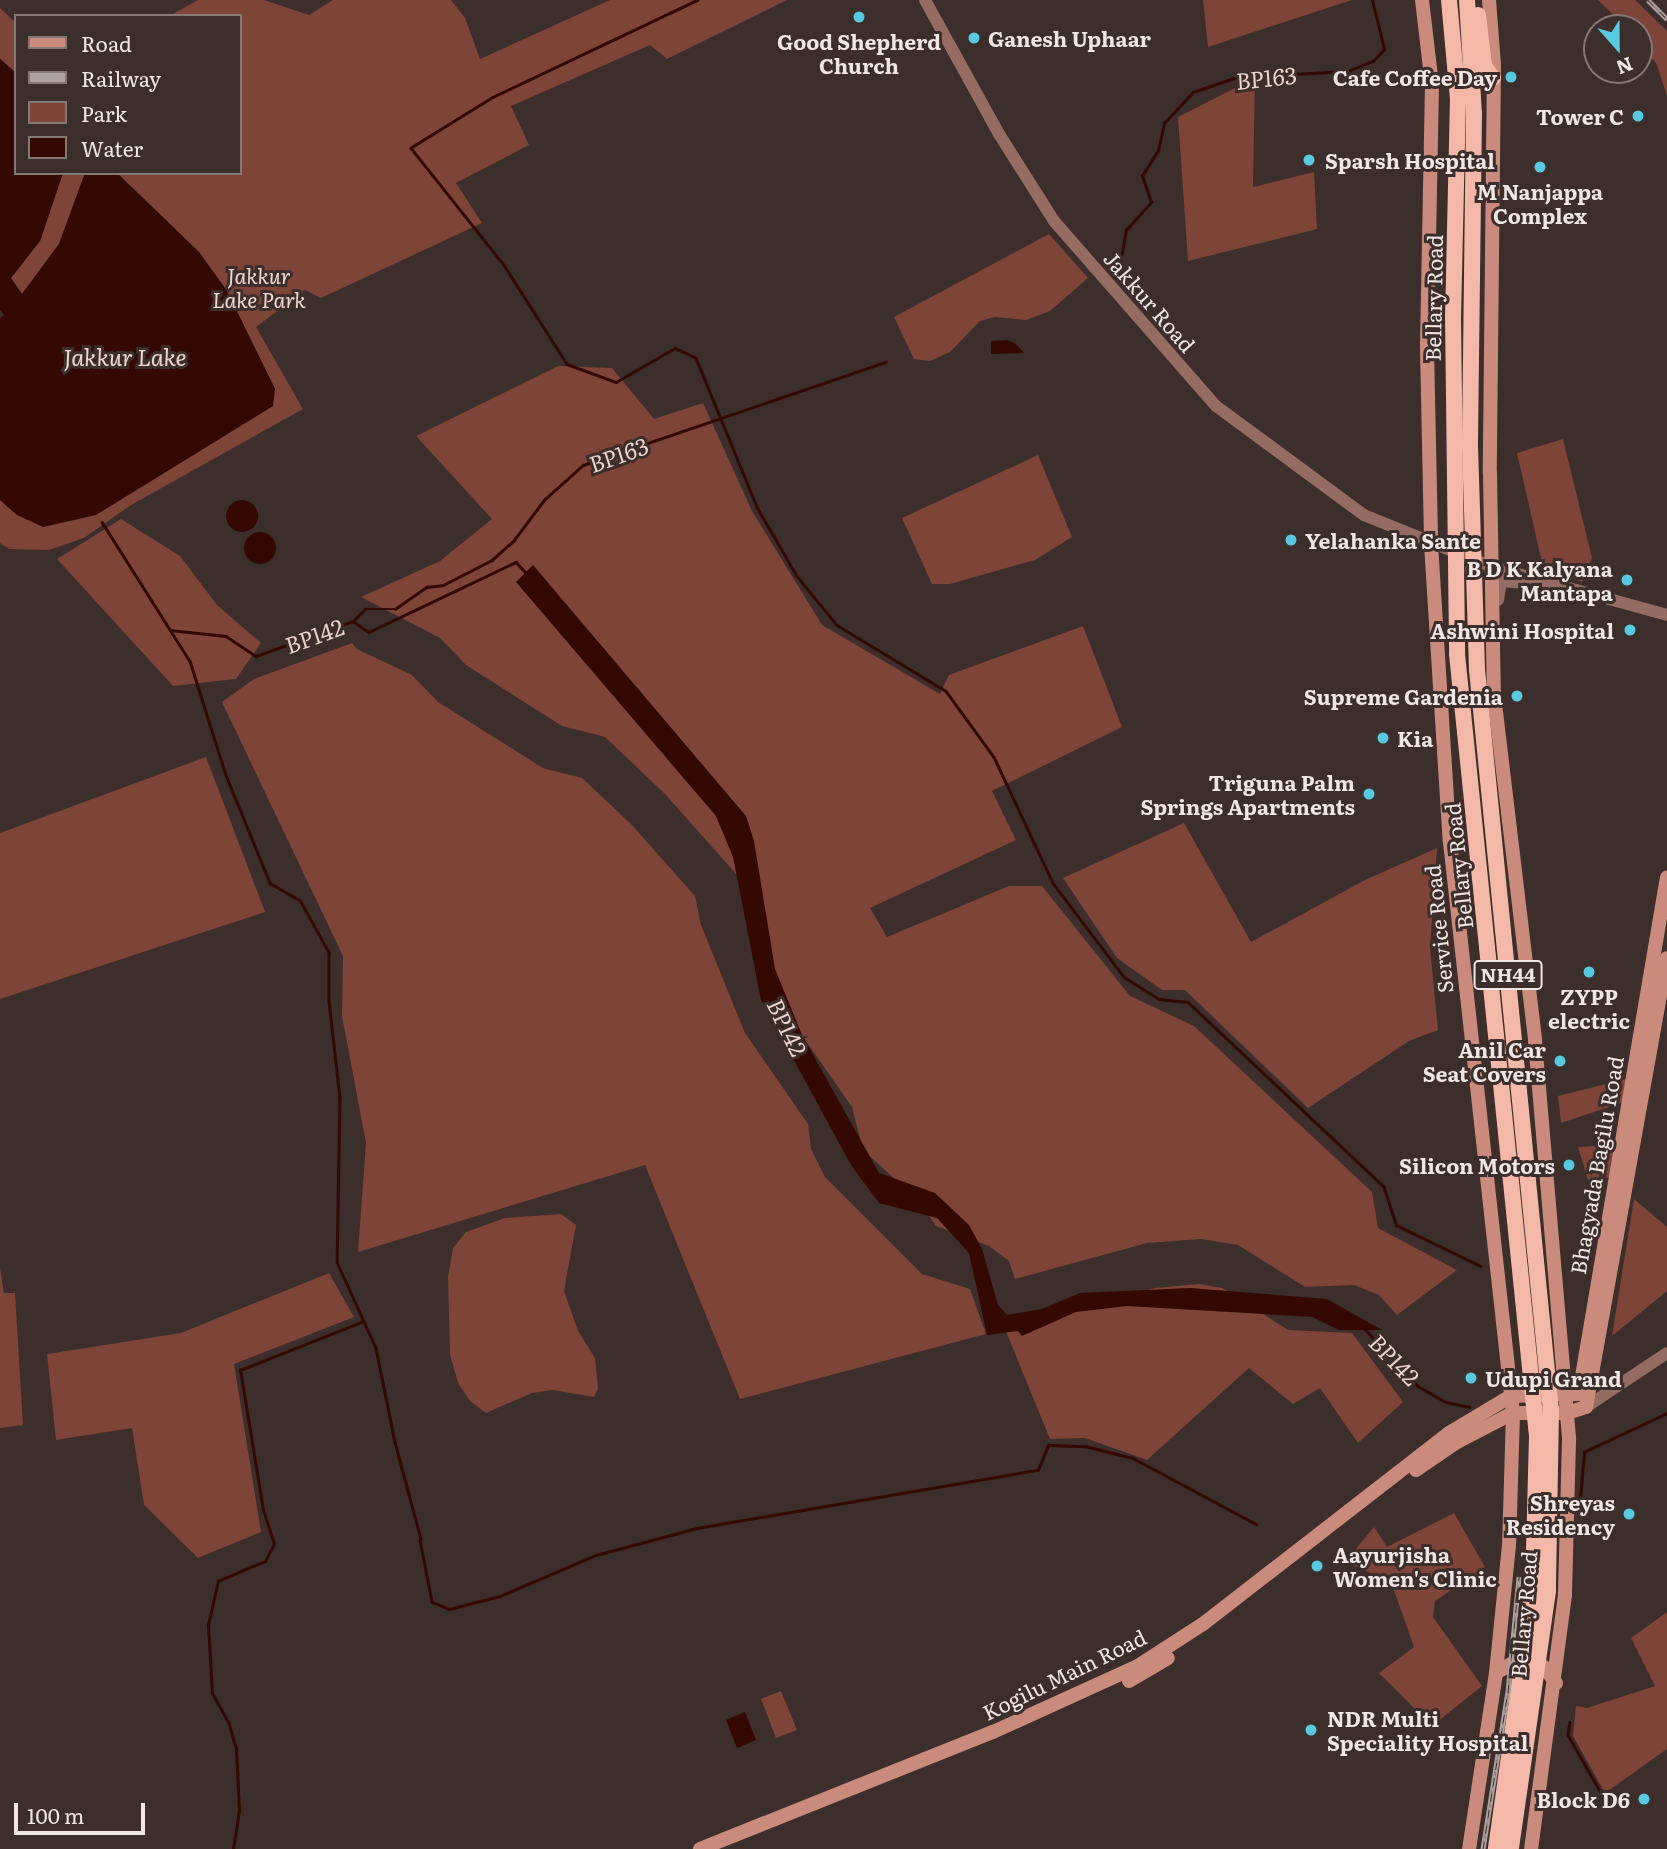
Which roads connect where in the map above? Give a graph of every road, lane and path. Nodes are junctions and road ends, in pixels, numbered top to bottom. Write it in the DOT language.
graph roads {
  1 [pos="925,0"];
  2 [pos="1422,0"];
  3 [pos="1449,0"];
  4 [pos="1467,0"];
  5 [pos="1473,0"];
  6 [pos="1489,0"];
  7 [pos="1493,78"];
  8 [pos="1466,98"];
  9 [pos="1431,544"];
  10 [pos="1492,567"];
  11 [pos="1667,615"];
  12 [pos="1667,624"];
  13 [pos="1493,649"];
  14 [pos="1667,877"];
  15 [pos="1667,958"];
  16 [pos="1667,1353"];
  17 [pos="1511,1396"];
  18 [pos="1579,1402"];
  19 [pos="1513,1413"];
  20 [pos="1453,1437"];
  21 [pos="1257,1587"];
  22 [pos="1496,1673"];
  23 [pos="1556,1683"];
  24 [pos="700,1849"];
  25 [pos="723,1849"];
  26 [pos="1469,1849"];
  27 [pos="1496,1849"];
  28 [pos="1511,1849"];
  29 [pos="1531,1849"];
  1 -- 9 [label="street, Jakkur Road"];
  2 -- 9 [label="main road, Service Road"];
  3 -- 8 [label="highway, Bellary Road / NH44"];
  4 -- 8 [label="highway, Bellary Road / NH44"];
  5 -- 7 [label="highway"];
  6 -- 7 [label="main road"];
  7 -- 10 [label="main road"];
  8 -- 27 [label="highway, Bellary Road / NH44"];
  8 -- 28 [label="highway, Bellary Road / NH44"];
  9 -- 10 [label="street, Jakkur Road"];
  9 -- 17 [label="main road, Service Road"];
  10 -- 11 [label="street, Jakkur Road"];
  10 -- 13 [label="main road"];
  12 -- 13 [label="street"];
  13 -- 18 [label="main road"];
  14 -- 18 [label="main road, Bhagyada Bagilu Road"];
  15 -- 18 [label="main road, Bhagyada Bagilu Road"];
  16 -- 18 [label="street"];
  17 -- 18 [label="main road"];
  17 -- 19 [label="main road, Service Road"];
  17 -- 20 [label="main road, Kogilu Main Road"];
  18 -- 19 [label="main road"];
  18 -- 23 [label="main road"];
  19 -- 20 [label="main road, Kogilu Main Road"];
  19 -- 22 [label="main road, Service Road"];
  20 -- 21 [label="main road, Kogilu Main Road"];
  21 -- 24 [label="main road, Kogilu Main Road"];
  21 -- 25 [label="main road, Kogilu Main Road"];
  22 -- 23 [label="main road"];
  22 -- 26 [label="main road, Service Road"];
  23 -- 29 [label="main road"];
}
